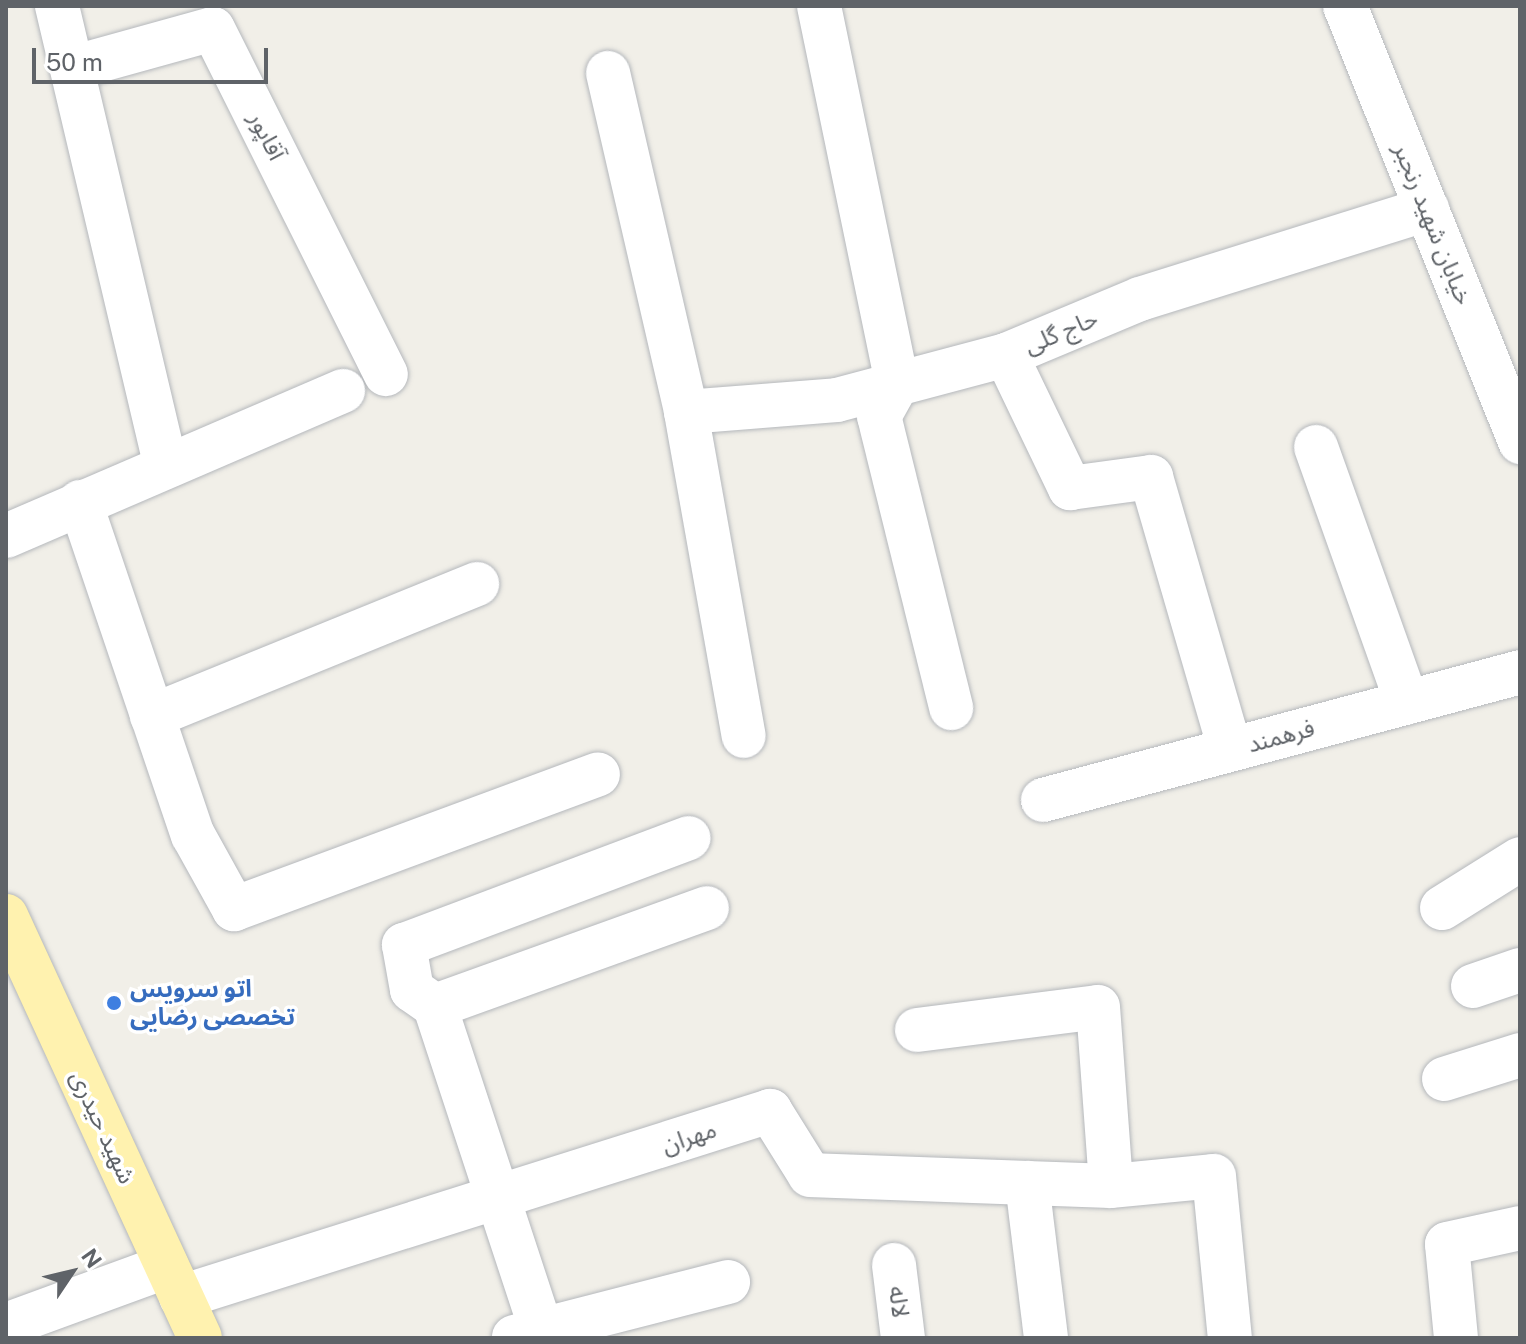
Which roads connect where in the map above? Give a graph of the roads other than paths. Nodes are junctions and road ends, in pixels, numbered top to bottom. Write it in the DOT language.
graph roads {
  1 [pos="57,6"];
  2 [pos="819,6"];
  3 [pos="1345,6"];
  4 [pos="72,68"];
  5 [pos="608,73"];
  6 [pos="1427,209"];
  7 [pos="1006,355"];
  8 [pos="386,374"];
  9 [pos="897,384"];
  10 [pos="343,391"];
  11 [pos="686,412"];
  12 [pos="1520,442"];
  13 [pos="1316,447"];
  14 [pos="165,464"];
  15 [pos="80,502"];
  16 [pos="6,536"];
  17 [pos="477,584"];
  18 [pos="1520,672"];
  19 [pos="1407,702"];
  20 [pos="951,708"];
  21 [pos="152,716"];
  22 [pos="744,736"];
  23 [pos="1230,749"];
  24 [pos="598,774"];
  25 [pos="1043,800"];
  26 [pos="689,838"];
  27 [pos="1520,859"];
  28 [pos="707,908"];
  29 [pos="1442,908"];
  30 [pos="6,916"];
  31 [pos="1520,970"];
  32 [pos="1473,986"];
  33 [pos="435,1006"];
  34 [pos="917,1030"];
  35 [pos="1520,1055"];
  36 [pos="1444,1079"];
  37 [pos="1027,1183"];
  38 [pos="1111,1186"];
  39 [pos="501,1196"];
  40 [pos="1520,1228"];
  41 [pos="894,1265"];
  42 [pos="174,1282"];
  43 [pos="728,1282"];
  44 [pos="6,1325"];
  45 [pos="532,1335"];
  46 [pos="200,1338"];
  47 [pos="903,1338"];
  48 [pos="1046,1338"];
  49 [pos="1230,1338"];
  50 [pos="1456,1338"];
  1 -- 4 [label="street"];
  2 -- 9 [label="street"];
  3 -- 6 [label="street, خیابان شهید رنجبر"];
  4 -- 8 [label="street, آقاپور"];
  4 -- 14 [label="street"];
  5 -- 11 [label="street"];
  6 -- 7 [label="street, حاج گلی"];
  6 -- 12 [label="street, خیابان شهید رنجبر"];
  7 -- 9 [label="street, حاج گلی"];
  7 -- 23 [label="street"];
  9 -- 11 [label="street, حاج گلی"];
  9 -- 20 [label="street"];
  10 -- 14 [label="street"];
  11 -- 22 [label="street"];
  13 -- 19 [label="street"];
  14 -- 15 [label="street"];
  15 -- 16 [label="street"];
  15 -- 21 [label="street"];
  17 -- 21 [label="street"];
  18 -- 19 [label="street, فرهمند"];
  19 -- 23 [label="street, فرهمند"];
  21 -- 24 [label="street"];
  23 -- 25 [label="street, فرهمند"];
  26 -- 33 [label="street"];
  27 -- 29 [label="street"];
  28 -- 33 [label="street"];
  30 -- 42 [label="main road, شهید حیدری"];
  31 -- 32 [label="street"];
  33 -- 39 [label="street"];
  34 -- 38 [label="street"];
  35 -- 36 [label="street"];
  37 -- 38 [label="street"];
  37 -- 39 [label="street, مهران"];
  37 -- 48 [label="street"];
  38 -- 49 [label="street"];
  39 -- 42 [label="street, مهران"];
  39 -- 45 [label="street"];
  40 -- 50 [label="street"];
  41 -- 47 [label="street, لاله"];
  42 -- 44 [label="street, مهران"];
  42 -- 46 [label="main road, شهید حیدری"];
  43 -- 45 [label="street"];
}
